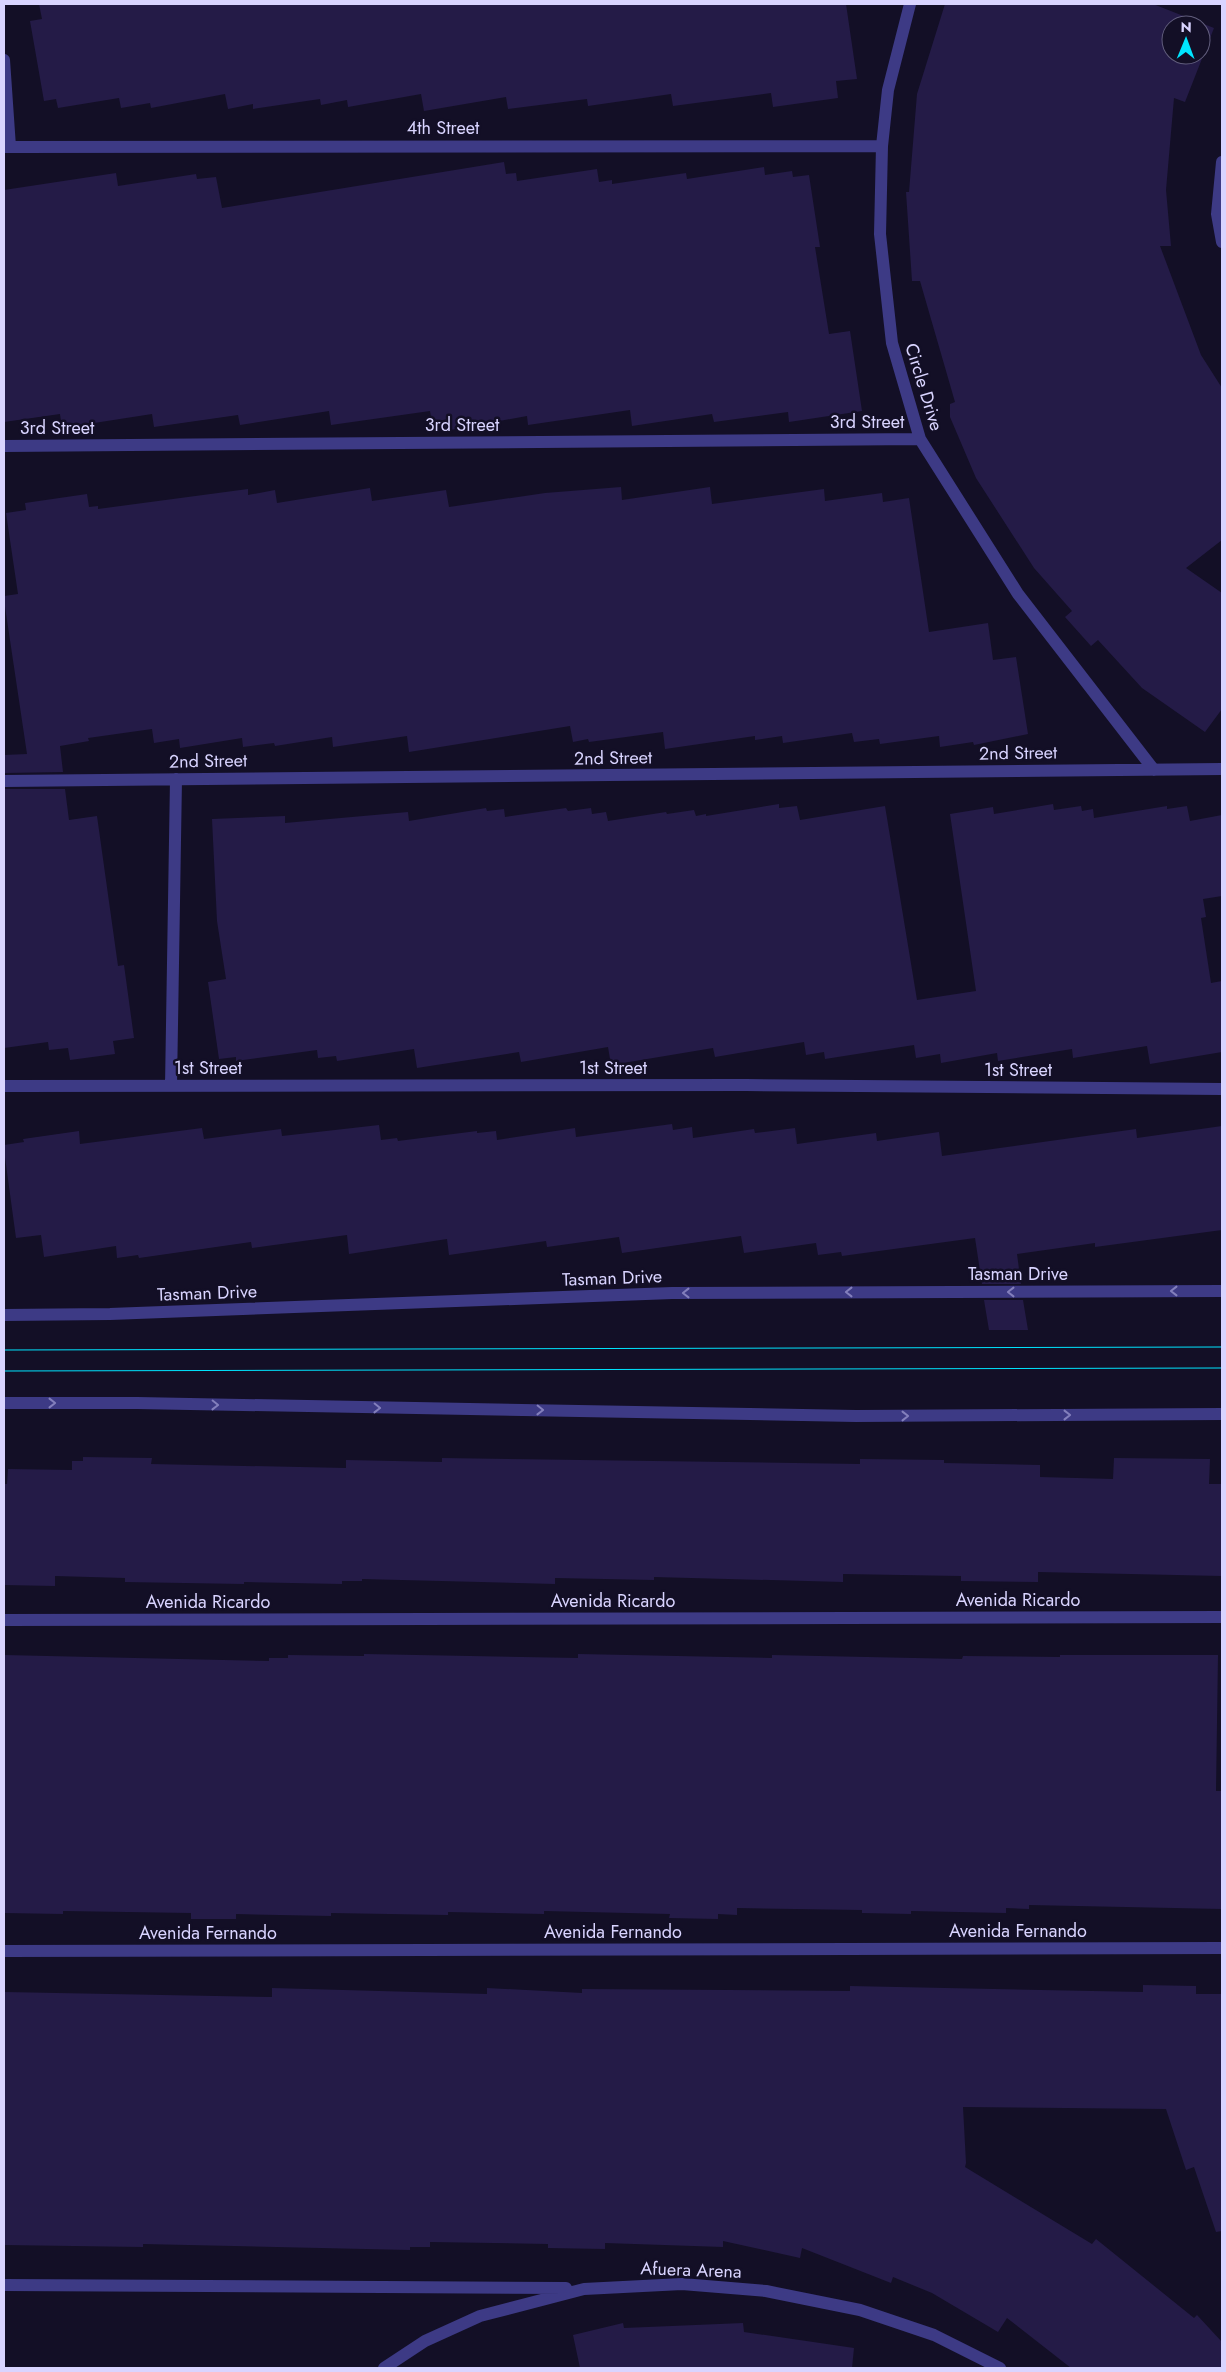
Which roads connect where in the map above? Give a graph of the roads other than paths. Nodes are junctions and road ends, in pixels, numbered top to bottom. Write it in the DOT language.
graph roads {
  1 [pos="910,4"];
  2 [pos="4,60"];
  3 [pos="882,146"];
  4 [pos="7,147"];
  5 [pos="1222,162"];
  6 [pos="1222,242"];
  7 [pos="920,439"];
  8 [pos="4,446"];
  9 [pos="1222,769"];
  10 [pos="1154,770"];
  11 [pos="176,779"];
  12 [pos="4,781"];
  13 [pos="4,1086"];
  14 [pos="172,1086"];
  15 [pos="1222,1089"];
  16 [pos="1222,1291"];
  17 [pos="4,1315"];
  18 [pos="4,1403"];
  19 [pos="1222,1414"];
  20 [pos="1222,1617"];
  21 [pos="4,1620"];
  22 [pos="1222,1948"];
  23 [pos="4,1951"];
  24 [pos="4,2285"];
  25 [pos="584,2288"];
  26 [pos="384,2368"];
  27 [pos="1000,2368"];
  1 -- 3 [label="street, Circle Drive"];
  2 -- 4 [label="street"];
  3 -- 4 [label="street, 4th Street"];
  3 -- 7 [label="street, Circle Drive"];
  5 -- 6 [label="street"];
  7 -- 8 [label="street, 3rd Street"];
  7 -- 10 [label="street, Circle Drive"];
  9 -- 10 [label="street, 2nd Street"];
  10 -- 11 [label="street, 2nd Street"];
  11 -- 12 [label="street, 2nd Street"];
  11 -- 14 [label="street"];
  13 -- 14 [label="street, 1st Street"];
  14 -- 15 [label="street, 1st Street"];
  16 -- 17 [label="street, Tasman Drive, one-way"];
  18 -- 19 [label="street, one-way"];
  20 -- 21 [label="street, Avenida Ricardo"];
  22 -- 23 [label="street, Avenida Fernando"];
  24 -- 25 [label="street"];
  25 -- 26 [label="street, Afuera Arena"];
  25 -- 27 [label="street, Afuera Arena"];
}
